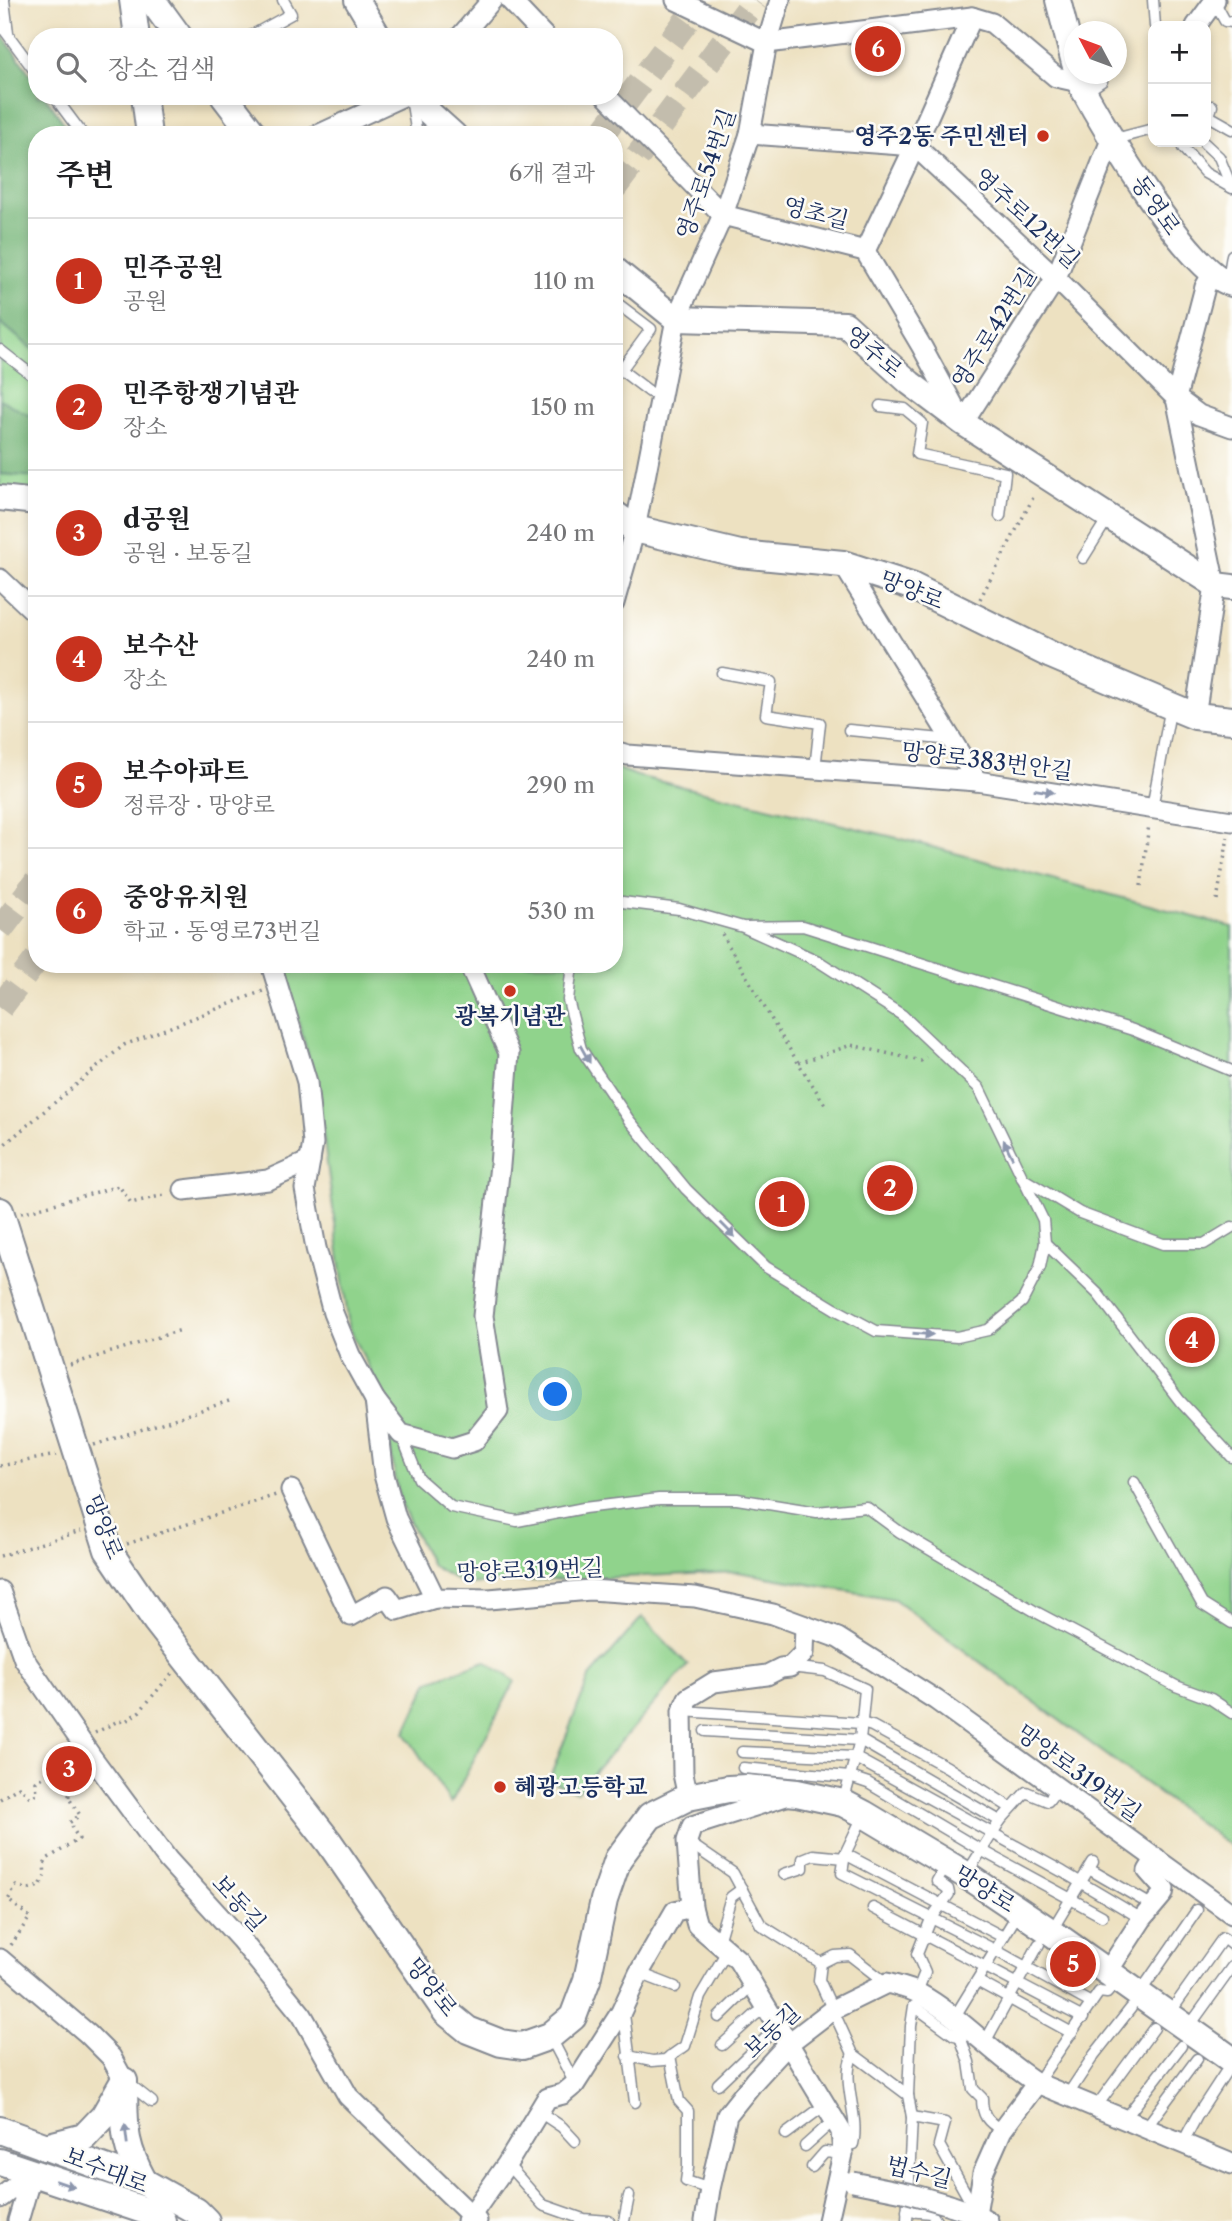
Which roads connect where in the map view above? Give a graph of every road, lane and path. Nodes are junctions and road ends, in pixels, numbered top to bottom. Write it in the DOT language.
graph roads {
  1 [pos="4,0"];
  2 [pos="132,0"];
  3 [pos="152,0"];
  4 [pos="283,0"];
  5 [pos="358,0"];
  6 [pos="492,0"];
  7 [pos="510,0"];
  8 [pos="676,0"];
  9 [pos="780,0"];
  10 [pos="1058,0"];
  11 [pos="1153,0"];
  12 [pos="1215,1"];
  13 [pos="972,17"];
  14 [pos="1065,21"];
  15 [pos="1155,21"];
  16 [pos="1200,21"];
  17 [pos="1232,22"];
  18 [pos="0,24"];
  19 [pos="136,28"];
  20 [pos="172,28"];
  21 [pos="265,28"];
  22 [pos="374,28"];
  23 [pos="468,28"];
  24 [pos="536,28"];
  25 [pos="8,37"];
  26 [pos="767,43"];
  27 [pos="28,63"];
  28 [pos="1064,77"];
  29 [pos="1087,84"];
  30 [pos="61,105"];
  31 [pos="145,105"];
  32 [pos="231,105"];
  33 [pos="383,105"];
  34 [pos="413,105"];
  35 [pos="421,105"];
  36 [pos="615,105"];
  37 [pos="1212,106"];
  38 [pos="76,126"];
  39 [pos="148,126"];
  40 [pos="247,126"];
  41 [pos="338,126"];
  42 [pos="416,126"];
  43 [pos="444,126"];
  44 [pos="1232,129"];
  45 [pos="1148,130"];
  46 [pos="750,134"];
  47 [pos="1111,139"];
  48 [pos="915,146"];
  49 [pos="1183,147"];
  50 [pos="1209,147"];
  51 [pos="1232,187"];
  52 [pos="723,215"];
  53 [pos="865,251"];
  54 [pos="1232,255"];
  55 [pos="623,276"];
  56 [pos="1056,278"];
  57 [pos="1224,280"];
  58 [pos="623,308"];
  59 [pos="676,319"];
  60 [pos="0,350"];
  61 [pos="623,367"];
  62 [pos="28,372"];
  63 [pos="623,372"];
  64 [pos="910,383"];
  65 [pos="650,393"];
  66 [pos="1176,398"];
  67 [pos="880,406"];
  68 [pos="905,409"];
  69 [pos="963,423"];
  70 [pos="1232,427"];
  71 [pos="1044,476"];
  72 [pos="0,498"];
  73 [pos="28,501"];
  74 [pos="1000,516"];
  75 [pos="1108,518"];
  76 [pos="625,521"];
  77 [pos="1083,558"];
  78 [pos="843,564"];
  79 [pos="0,579"];
  80 [pos="1223,586"];
  81 [pos="28,605"];
  82 [pos="970,616"];
  83 [pos="722,673"];
  84 [pos="1183,711"];
  85 [pos="1232,720"];
  86 [pos="849,730"];
  87 [pos="952,740"];
  88 [pos="623,754"];
  89 [pos="815,769"];
  90 [pos="977,781"];
  91 [pos="1152,808"];
  92 [pos="1232,815"];
  93 [pos="1232,821"];
  94 [pos="1141,886"];
  95 [pos="1217,900"];
  96 [pos="623,902"];
  97 [pos="743,927"];
  98 [pos="727,944"];
  99 [pos="269,973"];
  100 [pos="276,973"];
  101 [pos="473,973"];
  102 [pos="571,973"];
  103 [pos="936,1048"];
  104 [pos="799,1063"];
  105 [pos="1232,1070"];
  106 [pos="826,1106"];
  107 [pos="0,1148"];
  108 [pos="310,1161"];
  109 [pos="1022,1178"];
  110 [pos="184,1190"];
  111 [pos="1,1215"];
  112 [pos="1232,1227"];
  113 [pos="1045,1244"];
  114 [pos="181,1330"];
  115 [pos="51,1371"];
  116 [pos="375,1400"];
  117 [pos="229,1402"];
  118 [pos="401,1434"];
  119 [pos="76,1451"];
  120 [pos="1232,1457"];
  121 [pos="0,1466"];
  122 [pos="1134,1482"];
  123 [pos="291,1490"];
  124 [pos="104,1537"];
  125 [pos="0,1556"];
  126 [pos="0,1591"];
  127 [pos="435,1598"];
  128 [pos="1232,1623"];
  129 [pos="805,1626"];
  130 [pos="186,1657"];
  131 [pos="790,1667"];
  132 [pos="682,1711"];
  133 [pos="1232,1713"];
  134 [pos="861,1723"];
  135 [pos="705,1731"];
  136 [pos="860,1740"];
  137 [pos="88,1750"];
  138 [pos="742,1752"];
  139 [pos="855,1756"];
  140 [pos="743,1768"];
  141 [pos="850,1776"];
  142 [pos="1057,1789"];
  143 [pos="797,1793"];
  144 [pos="688,1797"];
  145 [pos="0,1799"];
  146 [pos="854,1808"];
  147 [pos="1011,1808"];
  148 [pos="1000,1821"];
  149 [pos="991,1834"];
  150 [pos="688,1841"];
  151 [pos="981,1850"];
  152 [pos="845,1856"];
  153 [pos="1156,1858"];
  154 [pos="956,1870"];
  155 [pos="783,1874"];
  156 [pos="1080,1882"];
  157 [pos="742,1889"];
  158 [pos="1071,1899"];
  159 [pos="941,1904"];
  160 [pos="692,1907"];
  161 [pos="873,1908"];
  162 [pos="1197,1909"];
  163 [pos="1148,1913"];
  164 [pos="1232,1914"];
  165 [pos="1102,1916"];
  166 [pos="932,1919"];
  167 [pos="1012,1923"];
  168 [pos="924,1935"];
  169 [pos="1003,1937"];
  170 [pos="1045,1938"];
  171 [pos="1228,1941"];
  172 [pos="722,1947"];
  173 [pos="995,1950"];
  174 [pos="3,1954"];
  175 [pos="821,1963"];
  176 [pos="1232,1967"];
  177 [pos="985,1968"];
  178 [pos="1026,1969"];
  179 [pos="639,1973"];
  180 [pos="977,1980"];
  181 [pos="1018,1982"];
  182 [pos="887,1983"];
  183 [pos="752,1984"];
  184 [pos="675,1987"];
  185 [pos="1124,1988"];
  186 [pos="917,1992"];
  187 [pos="1009,1997"];
  188 [pos="1091,2003"];
  189 [pos="767,2007"];
  190 [pos="832,2010"];
  191 [pos="621,2012"];
  192 [pos="719,2017"];
  193 [pos="1083,2018"];
  194 [pos="956,2025"];
  195 [pos="1173,2029"];
  196 [pos="1072,2033"];
  197 [pos="550,2036"];
  198 [pos="784,2036"];
  199 [pos="984,2044"];
  200 [pos="722,2045"];
  201 [pos="853,2054"];
  202 [pos="628,2056"];
  203 [pos="670,2056"];
  204 [pos="1228,2056"];
  205 [pos="1197,2059"];
  206 [pos="124,2081"];
  207 [pos="1037,2083"];
  208 [pos="575,2084"];
  209 [pos="718,2084"];
  210 [pos="908,2095"];
  211 [pos="1067,2096"];
  212 [pos="152,2102"];
  213 [pos="635,2102"];
  214 [pos="1096,2107"];
  215 [pos="538,2111"];
  216 [pos="829,2113"];
  217 [pos="912,2117"];
  218 [pos="1124,2120"];
  219 [pos="0,2130"];
  220 [pos="1002,2130"];
  221 [pos="1145,2130"];
  222 [pos="786,2134"];
  223 [pos="575,2141"];
  224 [pos="1182,2144"];
  225 [pos="805,2146"];
  226 [pos="45,2147"];
  227 [pos="843,2150"];
  228 [pos="0,2162"];
  229 [pos="507,2164"];
  230 [pos="1232,2164"];
  231 [pos="812,2167"];
  232 [pos="32,2173"];
  233 [pos="844,2180"];
  234 [pos="144,2182"];
  235 [pos="710,2189"];
  236 [pos="629,2196"];
  237 [pos="0,2197"];
  238 [pos="171,2202"];
  239 [pos="907,2208"];
  240 [pos="982,2217"];
  241 [pos="472,2219"];
  242 [pos="18,2221"];
  243 [pos="206,2221"];
  244 [pos="609,2221"];
  245 [pos="624,2221"];
  246 [pos="705,2221"];
  247 [pos="828,2221"];
  248 [pos="936,2221"];
  1 -- 25 [label="lane"];
  2 -- 19 [label="street"];
  3 -- 20 [label="main road"];
  4 -- 21 [label="lane"];
  5 -- 22 [label="street"];
  6 -- 23 [label="street"];
  7 -- 24 [label="street"];
  8 -- 26 [label="street"];
  9 -- 26 [label="street, 영주로54번길"];
  10 -- 14 [label="street, 동영로"];
  11 -- 15 [label="lane"];
  12 -- 16 [label="street"];
  12 -- 17 [label="lane"];
  13 -- 26 [label="street"];
  13 -- 28 [label="street"];
  13 -- 48 [label="street"];
  18 -- 25 [label="lane"];
  25 -- 27 [label="lane"];
  26 -- 46 [label="street, 영주로54번길"];
  29 -- 47 [label="street, 동영로"];
  30 -- 38 [label="lane"];
  31 -- 39 [label="street"];
  32 -- 40 [label="main road"];
  33 -- 41 [label="street"];
  34 -- 42 [label="lane"];
  35 -- 43 [label="street"];
  36 -- 52 [label="street"];
  37 -- 44 [label="lane"];
  45 -- 47 [label="lane"];
  46 -- 48 [label="street"];
  46 -- 52 [label="street, 영주로54번길"];
  47 -- 56 [label="street, 영주로42번길"];
  47 -- 57 [label="street, 동영로"];
  48 -- 53 [label="street"];
  48 -- 56 [label="street, 영주로12번길"];
  49 -- 51 [label="lane"];
  50 -- 51 [label="lane"];
  52 -- 53 [label="street, 영초길"];
  52 -- 59 [label="street, 영주로54번길"];
  53 -- 69 [label="street, 영초길"];
  54 -- 57 [label="lane"];
  55 -- 59 [label="street"];
  56 -- 66 [label="street, 영주로12번길"];
  56 -- 69 [label="street, 영주로42번길"];
  57 -- 66 [label="street"];
  58 -- 61 [label="lane"];
  59 -- 64 [label="street, 영주로"];
  59 -- 76 [label="street, 영주로54번길"];
  60 -- 62 [label="lane"];
  63 -- 65 [label="lane"];
  64 -- 68 [label="lane"];
  64 -- 69 [label="street, 영주로"];
  66 -- 70 [label="street, 영주로12번길"];
  66 -- 80 [label="street"];
  67 -- 68 [label="lane"];
  68 -- 74 [label="lane"];
  69 -- 71 [label="street, 영주로"];
  71 -- 75 [label="street, 영주로"];
  71 -- 82 [label="path"];
  72 -- 73 [label="street"];
  75 -- 77 [label="lane"];
  75 -- 80 [label="street, 영주로"];
  76 -- 78 [label="main road, 망양로"];
  78 -- 82 [label="main road, 망양로"];
  78 -- 87 [label="street"];
  79 -- 81 [label="street"];
  80 -- 84 [label="street"];
  82 -- 84 [label="main road, 망양로"];
  83 -- 89 [label="lane"];
  84 -- 85 [label="main road, 망양로"];
  84 -- 91 [label="lane"];
  86 -- 87 [label="lane"];
  87 -- 90 [label="street"];
  88 -- 89 [label="street, 망양로383번안길"];
  89 -- 90 [label="street, 망양로383번안길"];
  90 -- 91 [label="street, 망양로383번안길, one-way"];
  91 -- 93 [label="street, 망양로383번안길"];
  91 -- 94 [label="path"];
  92 -- 93 [label="lane"];
  93 -- 95 [label="path"];
  96 -- 97 [label="lane"];
  97 -- 103 [label="lane"];
  97 -- 105 [label="lane"];
  98 -- 104 [label="path"];
  99 -- 107 [label="path"];
  100 -- 108 [label="street"];
  101 -- 118 [label="street"];
  102 -- 113 [label="lane, one-way"];
  103 -- 104 [label="path"];
  109 -- 103 [label="lane, one-way"];
  104 -- 106 [label="path"];
  108 -- 110 [label="street"];
  108 -- 116 [label="street"];
  109 -- 112 [label="lane"];
  109 -- 113 [label="lane"];
  110 -- 111 [label="path"];
  111 -- 115 [label="main road, 망양로"];
  113 -- 120 [label="lane"];
  114 -- 115 [label="path"];
  115 -- 119 [label="main road, 망양로"];
  116 -- 118 [label="street"];
  116 -- 127 [label="street, 망양로319번길"];
  117 -- 119 [label="path"];
  118 -- 133 [label="lane"];
  119 -- 121 [label="path"];
  119 -- 124 [label="main road, 망양로"];
  122 -- 128 [label="lane"];
  123 -- 124 [label="path"];
  123 -- 127 [label="street"];
  124 -- 125 [label="path"];
  124 -- 130 [label="main road, 망양로"];
  126 -- 137 [label="street, 보동길"];
  127 -- 129 [label="street, 망양로319번길"];
  129 -- 131 [label="street"];
  129 -- 142 [label="street, 망양로319번길"];
  130 -- 137 [label="path"];
  130 -- 197 [label="main road, 망양로"];
  131 -- 132 [label="street"];
  131 -- 134 [label="lane"];
  132 -- 134 [label="lane"];
  132 -- 144 [label="street"];
  134 -- 136 [label="lane"];
  134 -- 147 [label="lane"];
  135 -- 136 [label="lane"];
  136 -- 139 [label="lane"];
  136 -- 148 [label="lane"];
  137 -- 145 [label="path"];
  137 -- 174 [label="path"];
  137 -- 241 [label="street, 보동길"];
  138 -- 139 [label="lane"];
  139 -- 141 [label="lane"];
  139 -- 149 [label="lane"];
  140 -- 141 [label="lane"];
  141 -- 146 [label="lane"];
  141 -- 151 [label="lane"];
  142 -- 147 [label="lane"];
  142 -- 153 [label="street, 망양로319번길"];
  143 -- 144 [label="main road, 망양로"];
  143 -- 146 [label="main road, 망양로"];
  143 -- 150 [label="street"];
  144 -- 197 [label="main road, 망양로"];
  146 -- 152 [label="lane"];
  146 -- 154 [label="main road, 망양로"];
  147 -- 148 [label="lane"];
  148 -- 149 [label="lane"];
  149 -- 151 [label="lane"];
  149 -- 156 [label="lane"];
  150 -- 157 [label="lane"];
  150 -- 160 [label="street"];
  151 -- 154 [label="lane"];
  151 -- 158 [label="lane"];
  152 -- 155 [label="lane"];
  152 -- 159 [label="lane"];
  152 -- 166 [label="lane"];
  153 -- 163 [label="street"];
  153 -- 164 [label="street, 망양로319번길"];
  154 -- 159 [label="lane"];
  154 -- 170 [label="main road, 망양로"];
  156 -- 158 [label="lane"];
  156 -- 163 [label="lane"];
  156 -- 163 [label="lane"];
  157 -- 172 [label="lane"];
  157 -- 175 [label="lane"];
  158 -- 165 [label="lane"];
  158 -- 170 [label="lane"];
  159 -- 166 [label="lane"];
  159 -- 169 [label="lane"];
  160 -- 172 [label="street"];
  160 -- 179 [label="street"];
  161 -- 168 [label="lane"];
  162 -- 185 [label="lane"];
  163 -- 185 [label="street"];
  166 -- 168 [label="lane"];
  166 -- 173 [label="lane"];
  167 -- 169 [label="lane"];
  168 -- 177 [label="lane"];
  168 -- 186 [label="lane"];
  169 -- 173 [label="lane"];
  170 -- 178 [label="lane"];
  170 -- 185 [label="main road, 망양로"];
  171 -- 195 [label="lane"];
  172 -- 183 [label="street"];
  172 -- 203 [label="lane"];
  173 -- 177 [label="lane"];
  173 -- 178 [label="lane"];
  174 -- 206 [label="street"];
  175 -- 182 [label="lane"];
  175 -- 190 [label="lane"];
  176 -- 195 [label="lane"];
  177 -- 180 [label="lane"];
  177 -- 181 [label="lane"];
  178 -- 181 [label="lane"];
  178 -- 188 [label="lane"];
  179 -- 184 [label="lane"];
  179 -- 191 [label="street"];
  180 -- 187 [label="lane"];
  180 -- 194 [label="lane"];
  181 -- 187 [label="lane"];
  181 -- 193 [label="lane"];
  182 -- 186 [label="street"];
  182 -- 190 [label="street, 보동길"];
  183 -- 189 [label="street"];
  183 -- 192 [label="lane"];
  185 -- 188 [label="lane"];
  185 -- 195 [label="main road, 망양로"];
  185 -- 211 [label="lane"];
  186 -- 194 [label="street"];
  187 -- 196 [label="lane"];
  187 -- 199 [label="lane"];
  188 -- 193 [label="lane"];
  189 -- 198 [label="street"];
  189 -- 200 [label="lane"];
  190 -- 198 [label="street, 보동길"];
  190 -- 201 [label="lane"];
  191 -- 202 [label="lane"];
  191 -- 208 [label="street"];
  193 -- 196 [label="lane"];
  194 -- 199 [label="street"];
  194 -- 210 [label="lane"];
  194 -- 220 [label="lane"];
  195 -- 204 [label="main road, 망양로"];
  195 -- 214 [label="lane"];
  195 -- 218 [label="lane"];
  196 -- 207 [label="lane"];
  197 -- 208 [label="lane"];
  198 -- 209 [label="lane"];
  198 -- 216 [label="street"];
  198 -- 235 [label="street, 보동길"];
  199 -- 207 [label="street"];
  201 -- 210 [label="lane"];
  201 -- 227 [label="lane"];
  202 -- 203 [label="lane"];
  202 -- 213 [label="lane"];
  203 -- 235 [label="lane"];
  204 -- 224 [label="lane"];
  205 -- 221 [label="lane"];
  206 -- 212 [label="lane"];
  206 -- 226 [label="main road"];
  234 -- 206 [label="main road, one-way"];
  207 -- 211 [label="street"];
  207 -- 220 [label="street"];
  208 -- 215 [label="street"];
  210 -- 217 [label="lane"];
  211 -- 214 [label="street"];
  214 -- 218 [label="street"];
  215 -- 223 [label="lane"];
  215 -- 229 [label="street"];
  216 -- 222 [label="lane"];
  216 -- 225 [label="lane"];
  216 -- 227 [label="street"];
  217 -- 239 [label="lane"];
  217 -- 240 [label="lane"];
  218 -- 221 [label="street"];
  219 -- 226 [label="main road, 보수대로"];
  220 -- 240 [label="street"];
  221 -- 224 [label="street"];
  224 -- 230 [label="street"];
  226 -- 234 [label="main road, 보수대로"];
  227 -- 231 [label="lane"];
  227 -- 233 [label="street"];
  228 -- 232 [label="main road, 보수대로"];
  229 -- 241 [label="street"];
  229 -- 244 [label="lane"];
  232 -- 237 [label="street"];
  232 -- 238 [label="main road, 보수대로, one-way"];
  232 -- 242 [label="street"];
  233 -- 239 [label="street, 법수길, bridge"];
  233 -- 247 [label="street"];
  234 -- 238 [label="main road, 보수대로"];
  235 -- 246 [label="street, 보동길"];
  236 -- 245 [label="lane"];
  238 -- 243 [label="main road, 보수대로"];
  239 -- 240 [label="street, 법수길, bridge"];
  239 -- 248 [label="lane"];
}
